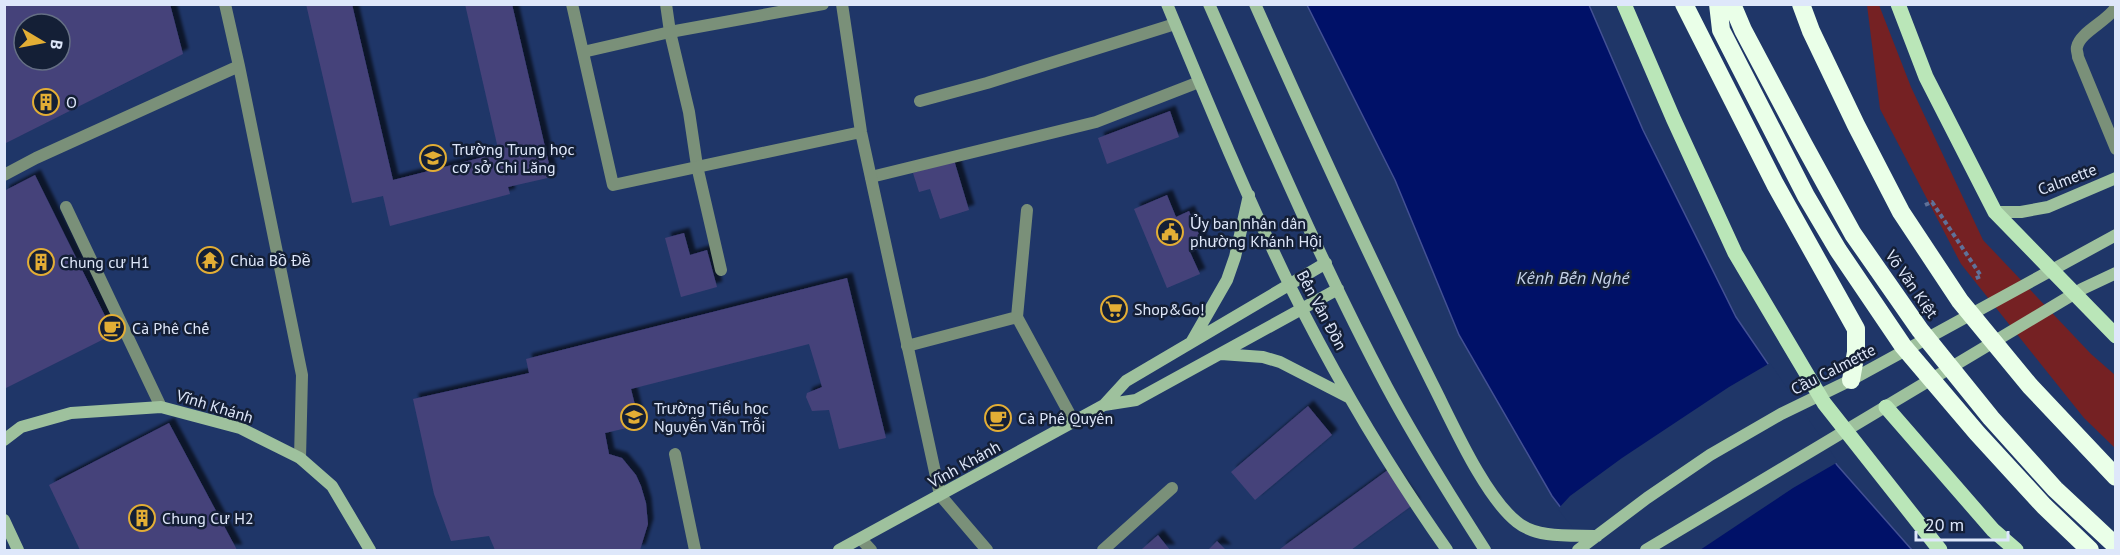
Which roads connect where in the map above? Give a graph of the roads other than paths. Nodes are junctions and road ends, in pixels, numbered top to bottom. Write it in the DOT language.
graph roads {
  1 [pos="225,4"];
  2 [pos="572,4"];
  3 [pos="666,4"];
  4 [pos="824,4"];
  5 [pos="842,4"];
  6 [pos="1167,4"];
  7 [pos="1209,4"];
  8 [pos="1255,4"];
  9 [pos="1624,4"];
  10 [pos="1684,4"];
  11 [pos="1718,4"];
  12 [pos="1732,4"];
  13 [pos="1801,4"];
  14 [pos="1898,4"];
  15 [pos="2115,8"];
  16 [pos="1175,24"];
  17 [pos="670,32"];
  18 [pos="583,52"];
  19 [pos="239,66"];
  20 [pos="1198,82"];
  21 [pos="920,101"];
  22 [pos="861,132"];
  23 [pos="2115,149"];
  24 [pos="697,166"];
  25 [pos="4,175"];
  26 [pos="871,177"];
  27 [pos="2115,178"];
  28 [pos="1249,195"];
  29 [pos="66,207"];
  30 [pos="1027,210"];
  31 [pos="1995,212"];
  32 [pos="2115,235"];
  33 [pos="1326,263"];
  34 [pos="721,270"];
  35 [pos="2115,273"];
  36 [pos="1289,284"];
  37 [pos="1338,289"];
  38 [pos="1302,308"];
  39 [pos="1017,317"];
  40 [pos="2115,336"];
  41 [pos="1191,342"];
  42 [pos="907,346"];
  43 [pos="1220,354"];
  44 [pos="1851,380"];
  45 [pos="1351,398"];
  46 [pos="1104,405"];
  47 [pos="161,407"];
  48 [pos="1886,407"];
  49 [pos="1074,422"];
  50 [pos="4,440"];
  51 [pos="675,454"];
  52 [pos="300,458"];
  53 [pos="2115,477"];
  54 [pos="1172,488"];
  55 [pos="940,495"];
  56 [pos="4,520"];
  57 [pos="1597,536"];
  58 [pos="861,539"];
  59 [pos="2115,546"];
  60 [pos="1650,548"];
  61 [pos="18,550"];
  62 [pos="370,550"];
  63 [pos="695,550"];
  64 [pos="839,550"];
  65 [pos="871,550"];
  66 [pos="987,550"];
  67 [pos="1103,550"];
  68 [pos="1447,550"];
  69 [pos="1485,550"];
  70 [pos="1578,550"];
  71 [pos="1940,550"];
  72 [pos="2016,550"];
  73 [pos="2090,550"];
  1 -- 19 [label="street"];
  2 -- 18 [label="street"];
  3 -- 17 [label="street"];
  4 -- 17 [label="street"];
  5 -- 22 [label="street"];
  6 -- 16 [label="main road, Bến Vân Đồn"];
  7 -- 33 [label="main road, Bến Vân Đồn"];
  8 -- 57 [label="main road"];
  9 -- 71 [label="main road"];
  10 -- 44 [label="highway"];
  11 -- 73 [label="highway"];
  12 -- 59 [label="highway, Võ Văn Kiệt"];
  13 -- 53 [label="highway, Võ Văn Kiệt"];
  14 -- 31 [label="main road"];
  15 -- 23 [label="street"];
  16 -- 20 [label="main road, Bến Vân Đồn"];
  16 -- 21 [label="street"];
  17 -- 18 [label="street"];
  17 -- 24 [label="street"];
  18 -- 24 [label="street"];
  19 -- 25 [label="street"];
  19 -- 52 [label="street"];
  20 -- 26 [label="street"];
  20 -- 28 [label="main road, Bến Vân Đồn"];
  22 -- 24 [label="street"];
  22 -- 26 [label="street"];
  24 -- 34 [label="street"];
  26 -- 42 [label="street"];
  27 -- 31 [label="main road, Calmette"];
  28 -- 36 [label="main road, Bến Vân Đồn"];
  28 -- 41 [label="main road"];
  29 -- 47 [label="street"];
  30 -- 39 [label="street"];
  31 -- 40 [label="main road"];
  32 -- 44 [label="main road, Cầu Calmette"];
  33 -- 36 [label="main road, Vĩnh Khánh"];
  33 -- 37 [label="main road, Bến Vân Đồn"];
  35 -- 48 [label="main road"];
  36 -- 38 [label="main road, Bến Vân Đồn"];
  36 -- 41 [label="main road, Vĩnh Khánh"];
  37 -- 38 [label="main road, Vĩnh Khánh"];
  37 -- 69 [label="main road, Bến Vân Đồn"];
  38 -- 43 [label="main road, Vĩnh Khánh"];
  38 -- 45 [label="main road, Bến Vân Đồn"];
  39 -- 42 [label="street"];
  39 -- 49 [label="street"];
  41 -- 46 [label="main road, Vĩnh Khánh"];
  42 -- 55 [label="street"];
  43 -- 45 [label="main road"];
  43 -- 46 [label="main road, Vĩnh Khánh"];
  44 -- 57 [label="main road, Cầu Calmette"];
  45 -- 68 [label="main road, Bến Vân Đồn"];
  46 -- 49 [label="main road, Vĩnh Khánh"];
  47 -- 50 [label="main road, Vĩnh Khánh"];
  47 -- 52 [label="main road, Vĩnh Khánh"];
  48 -- 60 [label="main road"];
  48 -- 72 [label="main road"];
  49 -- 55 [label="main road, Vĩnh Khánh"];
  51 -- 63 [label="street"];
  52 -- 62 [label="main road, Vĩnh Khánh"];
  54 -- 67 [label="street"];
  55 -- 58 [label="main road, Vĩnh Khánh"];
  55 -- 66 [label="street"];
  56 -- 61 [label="main road"];
  57 -- 70 [label="main road, Cầu Calmette"];
  58 -- 64 [label="main road, Vĩnh Khánh"];
  58 -- 65 [label="street"];
}
